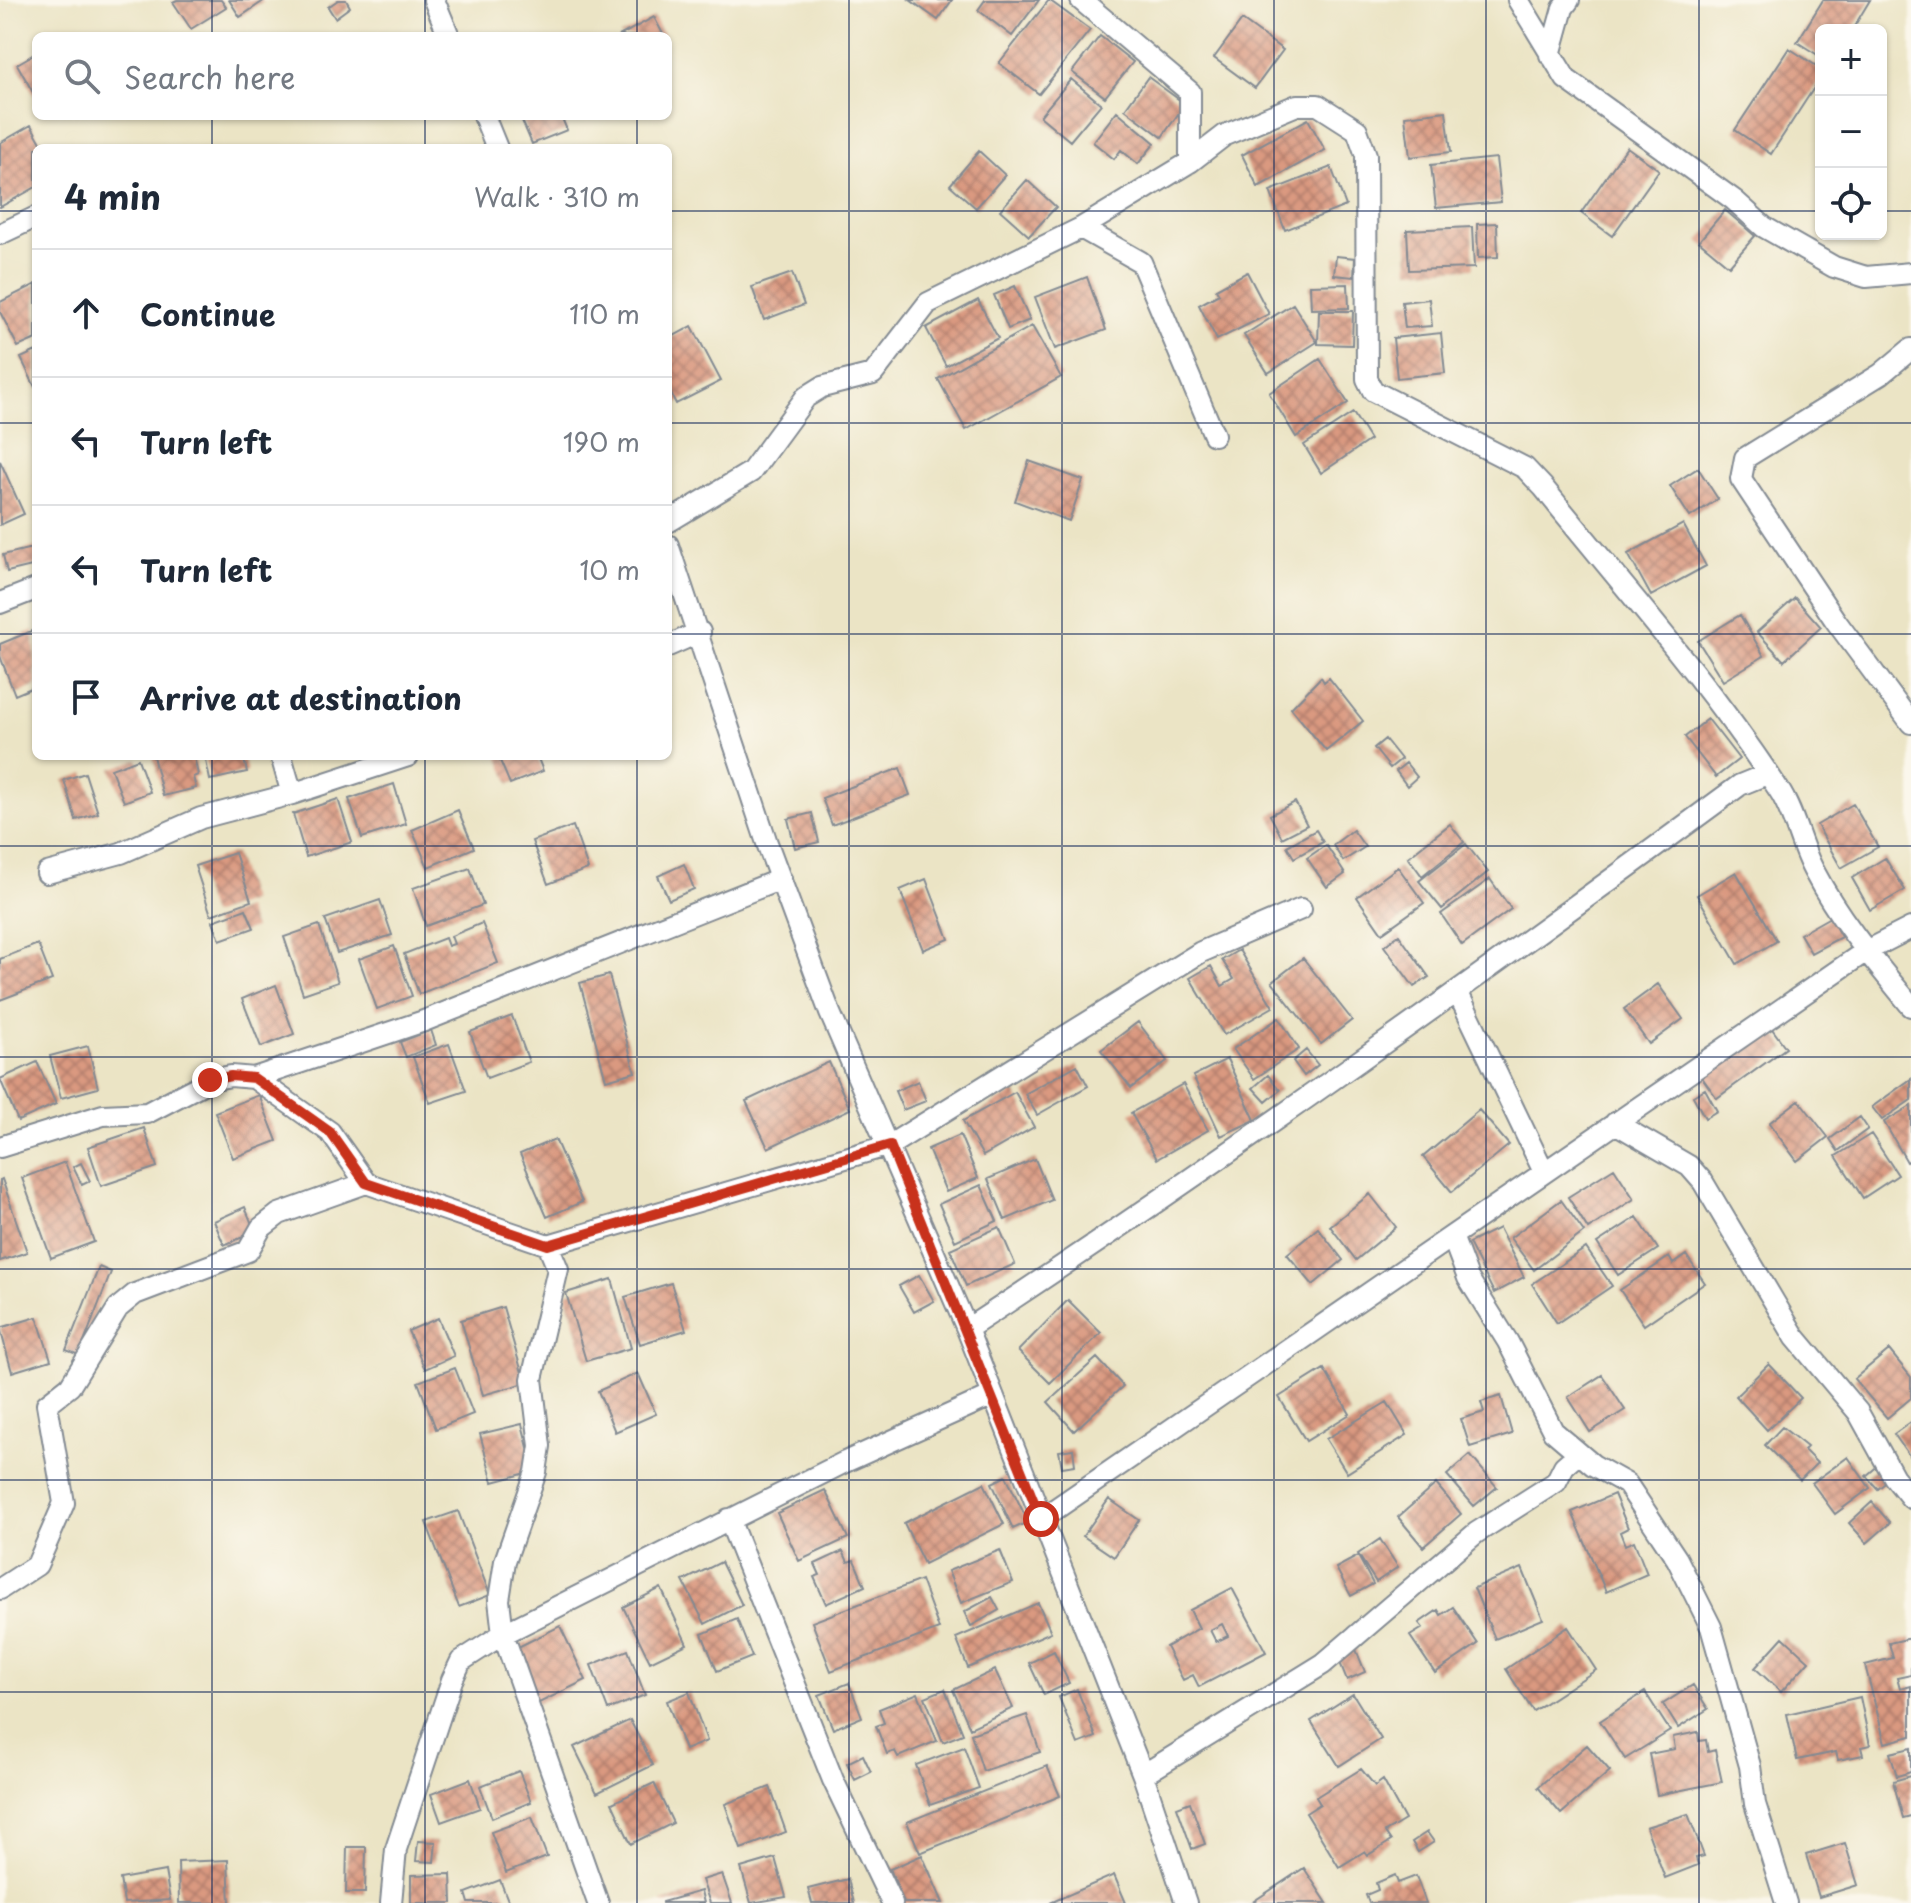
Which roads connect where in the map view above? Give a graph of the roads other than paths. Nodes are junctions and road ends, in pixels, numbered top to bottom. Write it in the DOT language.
graph roads {
  1 [pos="434,0"];
  2 [pos="1081,0"];
  3 [pos="1518,0"];
  4 [pos="1569,0"];
  5 [pos="447,32"];
  6 [pos="1550,55"];
  7 [pos="1190,116"];
  8 [pos="486,120"];
  9 [pos="1225,135"];
  10 [pos="495,144"];
  11 [pos="1190,162"];
  12 [pos="32,219"];
  13 [pos="1081,228"];
  14 [pos="0,234"];
  15 [pos="1911,273"];
  16 [pos="1911,349"];
  17 [pos="1214,435"];
  18 [pos="672,520"];
  19 [pos="672,556"];
  20 [pos="32,591"];
  21 [pos="0,603"];
  22 [pos="700,632"];
  23 [pos="672,644"];
  24 [pos="1911,723"];
  25 [pos="282,760"];
  26 [pos="396,760"];
  27 [pos="1767,774"];
  28 [pos="292,794"];
  29 [pos="47,873"];
  30 [pos="781,879"];
  31 [pos="1301,909"];
  32 [pos="1911,928"];
  33 [pos="1866,951"];
  34 [pos="1458,993"];
  35 [pos="1911,1006"];
  36 [pos="254,1078"];
  37 [pos="1615,1123"];
  38 [pos="890,1145"];
  39 [pos="0,1147"];
  40 [pos="1544,1172"];
  41 [pos="366,1183"];
  42 [pos="1452,1236"];
  43 [pos="548,1245"];
  44 [pos="967,1329"];
  45 [pos="993,1395"];
  46 [pos="1579,1453"];
  47 [pos="1911,1498"];
  48 [pos="729,1519"];
  49 [pos="1041,1519"];
  50 [pos="0,1589"];
  51 [pos="503,1634"];
  52 [pos="1143,1775"];
  53 [pos="391,1903"];
  54 [pos="598,1903"];
  55 [pos="892,1903"];
  56 [pos="1186,1903"];
  57 [pos="1786,1903"];
  1 -- 5 [label="street"];
  2 -- 7 [label="street"];
  3 -- 6 [label="street"];
  4 -- 6 [label="street"];
  6 -- 15 [label="street"];
  7 -- 9 [label="street"];
  7 -- 11 [label="street"];
  8 -- 10 [label="street"];
  9 -- 11 [label="street"];
  9 -- 27 [label="street"];
  11 -- 13 [label="street"];
  12 -- 14 [label="street"];
  13 -- 17 [label="street"];
  13 -- 18 [label="street"];
  16 -- 24 [label="street"];
  19 -- 22 [label="street"];
  20 -- 21 [label="street"];
  22 -- 23 [label="street"];
  22 -- 30 [label="street"];
  25 -- 28 [label="street"];
  26 -- 28 [label="street"];
  27 -- 33 [label="street"];
  27 -- 34 [label="street"];
  28 -- 29 [label="street"];
  30 -- 36 [label="street"];
  30 -- 38 [label="street"];
  31 -- 38 [label="street"];
  32 -- 33 [label="street"];
  33 -- 35 [label="street"];
  33 -- 37 [label="street"];
  34 -- 40 [label="street"];
  34 -- 44 [label="street"];
  36 -- 39 [label="street"];
  36 -- 41 [label="street"];
  37 -- 40 [label="street"];
  37 -- 47 [label="street"];
  38 -- 43 [label="street"];
  38 -- 44 [label="street"];
  40 -- 42 [label="street"];
  41 -- 43 [label="street"];
  41 -- 50 [label="street"];
  42 -- 46 [label="street"];
  42 -- 49 [label="street"];
  43 -- 51 [label="street"];
  44 -- 45 [label="street"];
  45 -- 48 [label="street"];
  45 -- 49 [label="street"];
  46 -- 52 [label="street"];
  46 -- 57 [label="street"];
  48 -- 51 [label="street"];
  48 -- 55 [label="street"];
  49 -- 52 [label="street"];
  51 -- 53 [label="street"];
  51 -- 54 [label="street"];
  52 -- 56 [label="street"];
}
